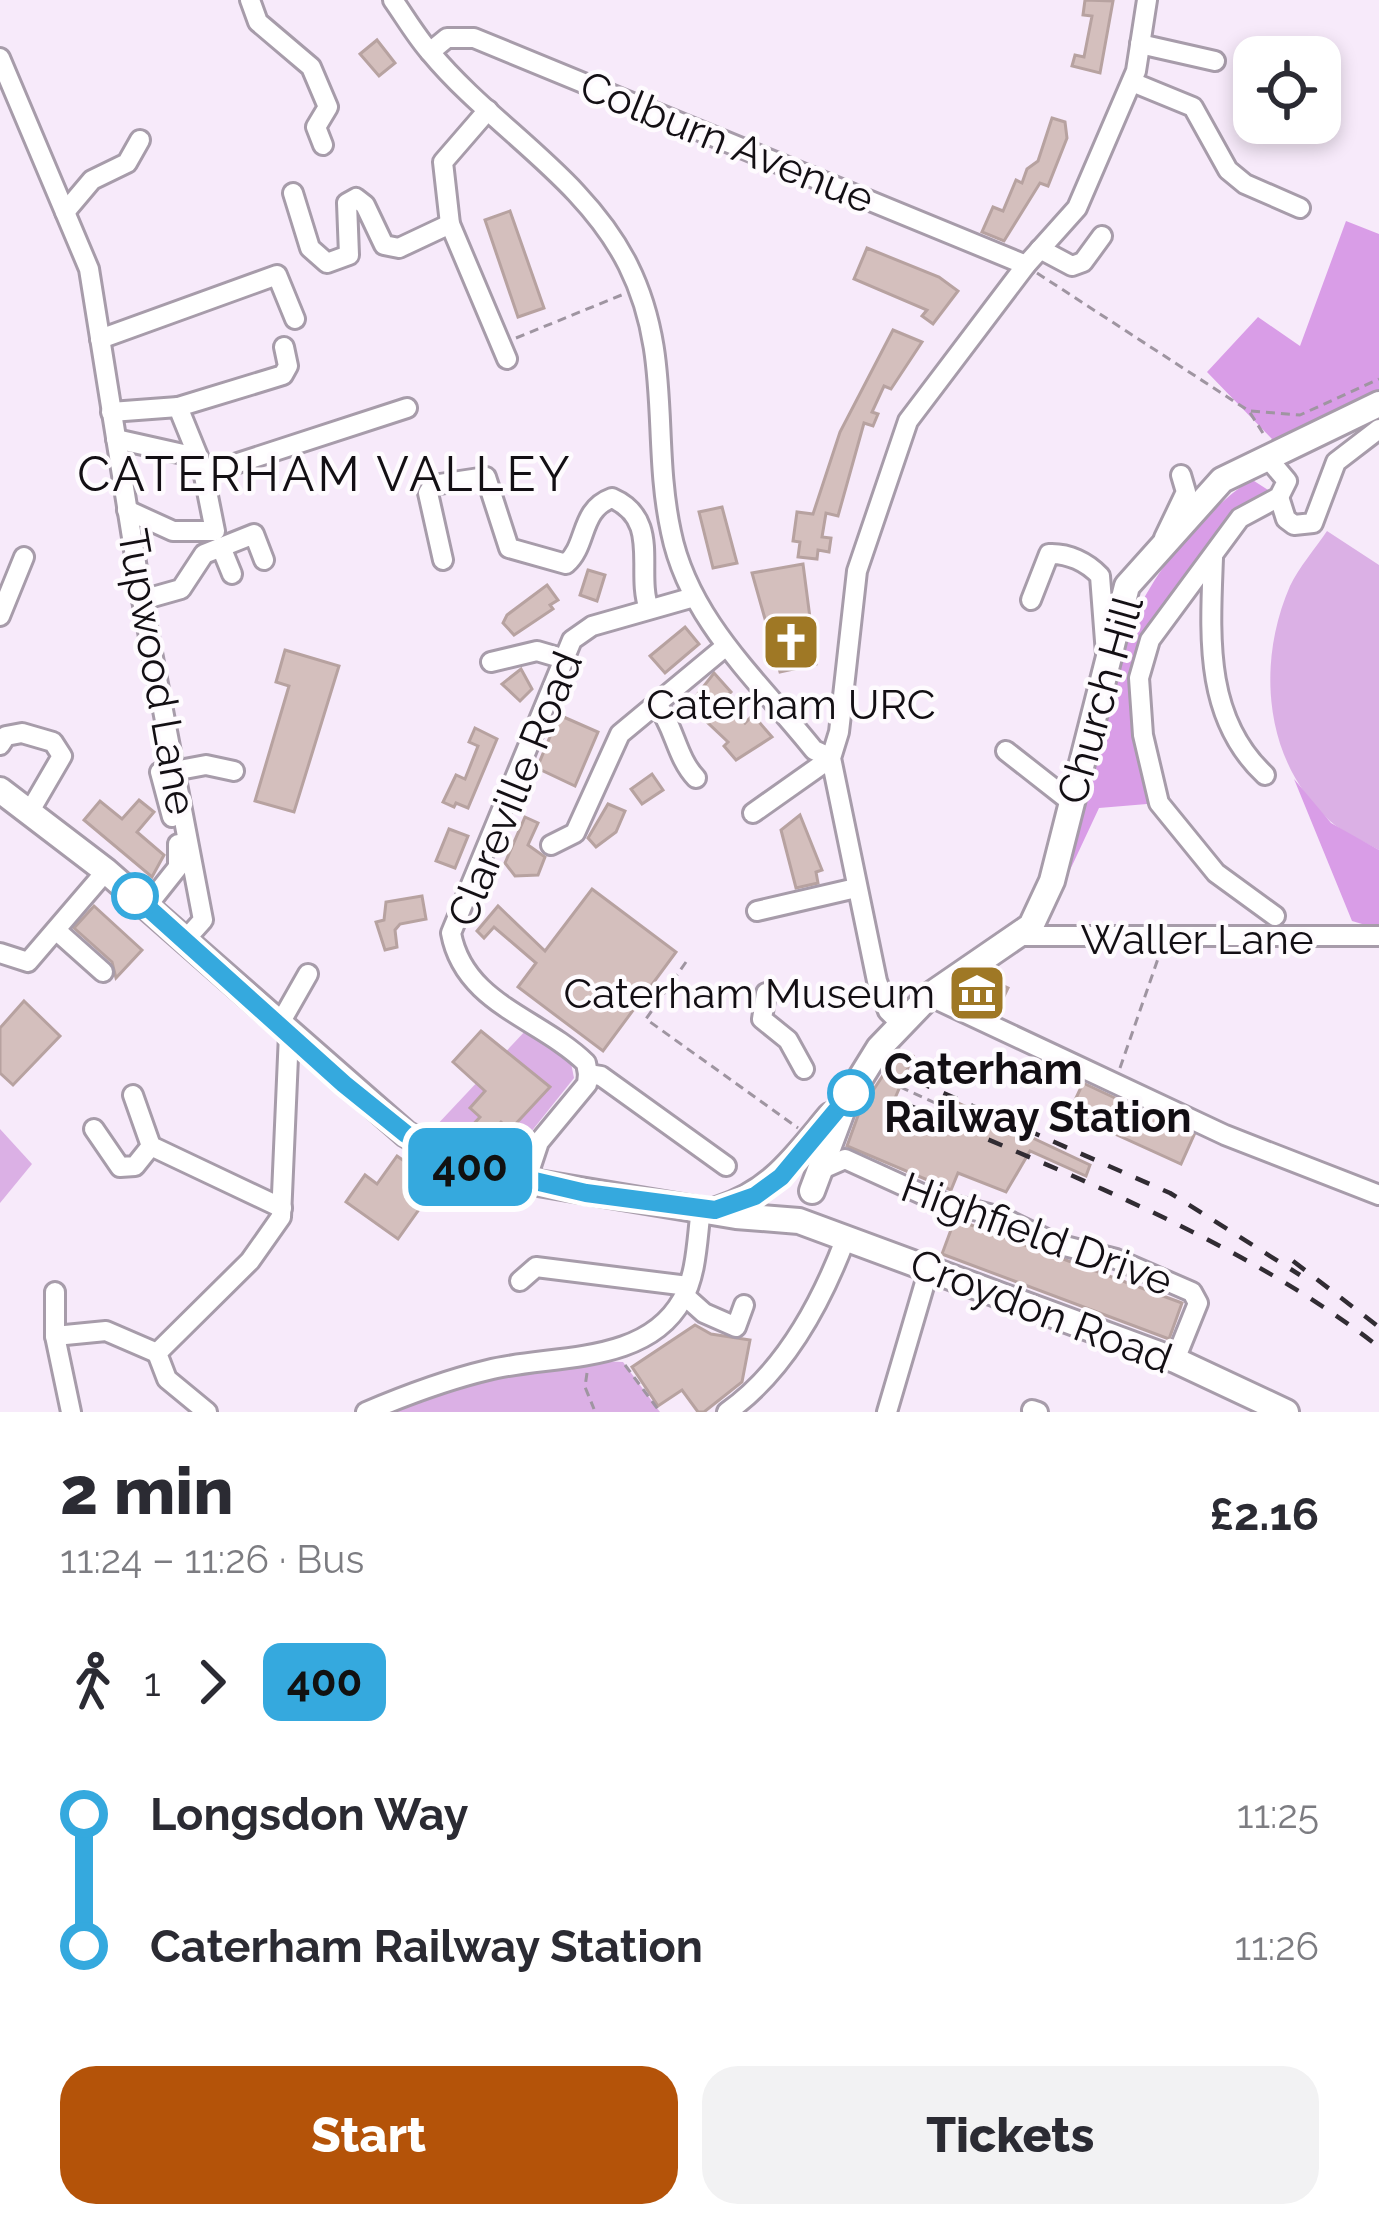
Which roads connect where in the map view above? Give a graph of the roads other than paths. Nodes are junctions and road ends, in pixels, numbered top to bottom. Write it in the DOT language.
graph roads {
  1 [pos="250,0"];
  2 [pos="393,0"];
  3 [pos="1148,0"];
  4 [pos="1140,44"];
  5 [pos="430,52"];
  6 [pos="0,58"];
  7 [pos="1215,61"];
  8 [pos="1132,82"];
  9 [pos="488,110"];
  10 [pos="140,140"];
  11 [pos="323,145"];
  12 [pos="293,193"];
  13 [pos="1300,208"];
  14 [pos="64,212"];
  15 [pos="450,224"];
  16 [pos="1102,236"];
  17 [pos="1040,249"];
  18 [pos="1026,265"];
  19 [pos="296,319"];
  20 [pos="100,339"];
  21 [pos="284,347"];
  22 [pos="504,352"];
  23 [pos="1379,404"];
  24 [pos="178,407"];
  25 [pos="407,408"];
  26 [pos="112,412"];
  27 [pos="1379,430"];
  28 [pos="116,440"];
  29 [pos="1270,454"];
  30 [pos="204,474"];
  31 [pos="1181,475"];
  32 [pos="1279,497"];
  33 [pos="128,510"];
  34 [pos="218,539"];
  35 [pos="1163,542"];
  36 [pos="24,556"];
  37 [pos="1213,558"];
  38 [pos="264,560"];
  39 [pos="443,560"];
  40 [pos="232,574"];
  41 [pos="694,597"];
  42 [pos="142,600"];
  43 [pos="1031,600"];
  44 [pos="649,609"];
  45 [pos="0,616"];
  46 [pos="726,646"];
  47 [pos="1106,654"];
  48 [pos="561,658"];
  49 [pos="491,662"];
  50 [pos="656,703"];
  51 [pos="0,745"];
  52 [pos="1006,751"];
  53 [pos="832,758"];
  54 [pos="233,771"];
  55 [pos="167,772"];
  56 [pos="1265,775"];
  57 [pos="696,778"];
  58 [pos="0,790"];
  59 [pos="1071,802"];
  60 [pos="30,812"];
  61 [pos="753,813"];
  62 [pos="551,845"];
  63 [pos="106,871"];
  64 [pos="856,888"];
  65 [pos="147,906"];
  66 [pos="757,911"];
  67 [pos="1275,916"];
  68 [pos="57,931"];
  69 [pos="1016,936"];
  70 [pos="1379,936"];
  71 [pos="186,939"];
  72 [pos="0,953"];
  73 [pos="103,972"];
  74 [pos="308,974"];
  75 [pos="766,993"];
  76 [pos="929,995"];
  77 [pos="901,1024"];
  78 [pos="284,1030"];
  79 [pos="804,1069"];
  80 [pos="588,1074"];
  81 [pos="133,1095"];
  82 [pos="845,1103"];
  83 [pos="94,1129"];
  84 [pos="151,1146"];
  85 [pos="726,1166"];
  86 [pos="526,1181"];
  87 [pos="776,1181"];
  88 [pos="814,1186"];
  89 [pos="1379,1196"];
  90 [pos="281,1208"];
  91 [pos="708,1210"];
  92 [pos="789,1220"];
  93 [pos="853,1241"];
  94 [pos="929,1269"];
  95 [pos="520,1281"];
  96 [pos="687,1291"];
  97 [pos="55,1292"];
  98 [pos="744,1305"];
  99 [pos="55,1336"];
  100 [pos="158,1353"];
  101 [pos="1175,1360"];
  102 [pos="745,1367"];
  103 [pos="764,1376"];
  104 [pos="71,1412"];
  105 [pos="207,1412"];
  106 [pos="366,1412"];
  107 [pos="728,1412"];
  108 [pos="887,1412"];
  109 [pos="1286,1412"];
  1 -- 11 [label="street"];
  2 -- 5 [label="street"];
  3 -- 4 [label="street"];
  4 -- 7 [label="street"];
  4 -- 8 [label="street"];
  5 -- 9 [label="street"];
  5 -- 18 [label="street, Colburn Avenue"];
  6 -- 14 [label="street, Tupwood Lane"];
  8 -- 13 [label="street"];
  8 -- 17 [label="street"];
  9 -- 15 [label="street"];
  9 -- 41 [label="street"];
  10 -- 14 [label="street"];
  12 -- 15 [label="street"];
  14 -- 20 [label="street, Tupwood Lane"];
  15 -- 22 [label="street"];
  16 -- 17 [label="street"];
  17 -- 18 [label="street"];
  18 -- 53 [label="street"];
  19 -- 20 [label="street"];
  20 -- 26 [label="street, Tupwood Lane"];
  21 -- 24 [label="street"];
  23 -- 29 [label="main road, Church Hill"];
  24 -- 26 [label="street"];
  24 -- 30 [label="street"];
  25 -- 30 [label="street"];
  26 -- 28 [label="street, Tupwood Lane"];
  27 -- 32 [label="street"];
  28 -- 30 [label="street"];
  28 -- 33 [label="street, Tupwood Lane"];
  29 -- 32 [label="street"];
  29 -- 35 [label="main road, Church Hill"];
  30 -- 34 [label="street"];
  31 -- 35 [label="street"];
  32 -- 37 [label="street"];
  33 -- 34 [label="street"];
  33 -- 42 [label="street, Tupwood Lane"];
  34 -- 38 [label="street"];
  34 -- 40 [label="street"];
  34 -- 42 [label="street"];
  35 -- 47 [label="main road, Church Hill"];
  36 -- 45 [label="street"];
  37 -- 56 [label="street"];
  37 -- 67 [label="street"];
  39 -- 44 [label="street"];
  41 -- 44 [label="street, Clareville Road"];
  41 -- 46 [label="street"];
  42 -- 55 [label="street, Tupwood Lane"];
  43 -- 47 [label="street"];
  44 -- 48 [label="street, Clareville Road"];
  46 -- 50 [label="street"];
  46 -- 53 [label="street"];
  47 -- 59 [label="main road, Church Hill"];
  48 -- 49 [label="street"];
  48 -- 80 [label="street, Clareville Road"];
  50 -- 57 [label="street"];
  50 -- 62 [label="street"];
  51 -- 60 [label="street"];
  52 -- 59 [label="street"];
  53 -- 61 [label="street"];
  53 -- 64 [label="street"];
  54 -- 55 [label="street"];
  55 -- 65 [label="street"];
  55 -- 71 [label="street, Tupwood Lane"];
  58 -- 60 [label="main road, Croydon Road"];
  59 -- 69 [label="main road, Church Hill"];
  60 -- 63 [label="main road, Croydon Road"];
  63 -- 65 [label="main road, Croydon Road"];
  63 -- 68 [label="street"];
  64 -- 66 [label="street"];
  64 -- 77 [label="street"];
  65 -- 71 [label="main road, Croydon Road"];
  68 -- 72 [label="street"];
  68 -- 73 [label="street"];
  69 -- 70 [label="street, Waller Lane"];
  69 -- 76 [label="main road, Church Hill"];
  71 -- 78 [label="main road, Croydon Road"];
  74 -- 78 [label="street"];
  75 -- 79 [label="street"];
  76 -- 77 [label="main road, Church Hill"];
  76 -- 89 [label="street"];
  77 -- 82 [label="main road, Church Hill"];
  78 -- 86 [label="main road, Croydon Road"];
  78 -- 90 [label="street"];
  80 -- 85 [label="street, Clareville Road"];
  80 -- 86 [label="street"];
  81 -- 84 [label="street"];
  82 -- 87 [label="main road"];
  82 -- 88 [label="main road"];
  83 -- 84 [label="street"];
  84 -- 90 [label="street"];
  86 -- 91 [label="main road, Croydon Road"];
  87 -- 88 [label="main road"];
  87 -- 91 [label="main road"];
  87 -- 92 [label="main road"];
  88 -- 92 [label="main road"];
  88 -- 93 [label="main road, Croydon Road"];
  88 -- 101 [label="street, Highfield Drive"];
  90 -- 100 [label="street"];
  91 -- 92 [label="main road, Croydon Road"];
  91 -- 96 [label="street"];
  92 -- 93 [label="main road, Croydon Road"];
  93 -- 94 [label="main road, Croydon Road"];
  93 -- 103 [label="street"];
  94 -- 101 [label="main road, Croydon Road"];
  94 -- 108 [label="street"];
  95 -- 96 [label="street"];
  96 -- 98 [label="street"];
  96 -- 106 [label="street"];
  97 -- 99 [label="street"];
  99 -- 100 [label="street"];
  99 -- 104 [label="street"];
  100 -- 105 [label="street"];
  101 -- 109 [label="main road, Croydon Road"];
  102 -- 103 [label="street"];
  103 -- 107 [label="street"];
}
